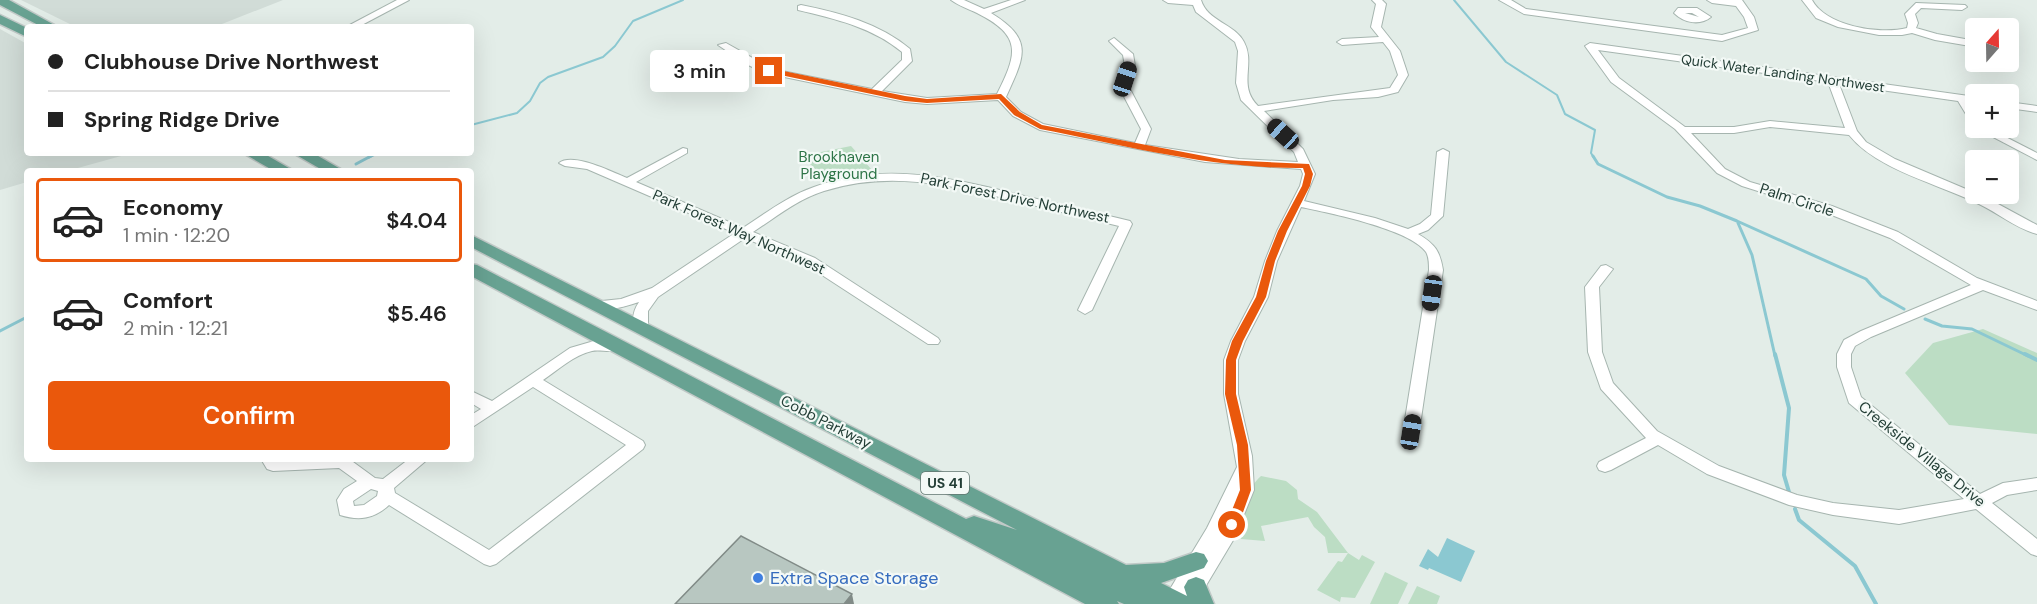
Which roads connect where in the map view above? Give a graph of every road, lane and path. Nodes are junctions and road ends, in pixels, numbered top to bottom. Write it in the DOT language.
graph roads {
  1 [pos="0,0"];
  2 [pos="404,0"];
  3 [pos="956,0"];
  4 [pos="1020,0"];
  5 [pos="1168,0"];
  6 [pos="1377,0"];
  7 [pos="1504,0"];
  8 [pos="1712,0"];
  9 [pos="1807,0"];
  10 [pos="1195,1"];
  11 [pos="1737,2"];
  12 [pos="1962,7"];
  13 [pos="801,8"];
  14 [pos="984,12"];
  15 [pos="0,20"];
  16 [pos="46,24"];
  17 [pos="357,24"];
  18 [pos="1911,29"];
  19 [pos="24,32"];
  20 [pos="1384,39"];
  21 [pos="1114,41"];
  22 [pos="1342,42"];
  23 [pos="1965,42"];
  24 [pos="723,45"];
  25 [pos="1590,46"];
  26 [pos="1832,80"];
  27 [pos="874,93"];
  28 [pos="1001,97"];
  29 [pos="1962,98"];
  30 [pos="1965,98"];
  31 [pos="1965,103"];
  32 [pos="2019,107"];
  33 [pos="1256,109"];
  34 [pos="2037,109"];
  35 [pos="1682,130"];
  36 [pos="1852,132"];
  37 [pos="2000,138"];
  38 [pos="1139,146"];
  39 [pos="683,151"];
  40 [pos="1443,152"];
  41 [pos="257,156"];
  42 [pos="308,156"];
  43 [pos="2037,157"];
  44 [pos="566,163"];
  45 [pos="1306,166"];
  46 [pos="280,168"];
  47 [pos="330,168"];
  48 [pos="628,182"];
  49 [pos="1298,203"];
  50 [pos="2037,230"];
  51 [pos="743,232"];
  52 [pos="1407,234"];
  53 [pos="474,242"];
  54 [pos="1606,269"];
  55 [pos="474,271"];
  56 [pos="1983,285"];
  57 [pos="658,290"];
  58 [pos="597,305"];
  59 [pos="2037,306"];
  60 [pos="1085,310"];
  61 [pos="574,323"];
  62 [pos="641,327"];
  63 [pos="933,341"];
  64 [pos="616,346"];
  65 [pos="575,351"];
  66 [pos="534,381"];
  67 [pos="474,398"];
  68 [pos="492,408"];
  69 [pos="474,421"];
  70 [pos="1411,432"];
  71 [pos="1659,438"];
  72 [pos="271,462"];
  73 [pos="342,462"];
  74 [pos="342,462"];
  75 [pos="416,462"];
  76 [pos="1605,466"];
  77 [pos="1244,468"];
  78 [pos="2037,483"];
  79 [pos="381,488"];
  80 [pos="1980,502"];
  81 [pos="946,519"];
  82 [pos="2037,549"];
  83 [pos="1196,561"];
  84 [pos="1120,573"];
  85 [pos="1184,600"];
  86 [pos="1107,604"];
  87 [pos="1146,604"];
  1 -- 16 [label="main road"];
  2 -- 17 [label="street"];
  3 -- 14 [label="street"];
  4 -- 14 [label="street"];
  5 -- 10 [label="street"];
  6 -- 20 [label="street"];
  7 -- 11 [label="street"];
  8 -- 11 [label="street"];
  9 -- 18 [label="street"];
  10 -- 33 [label="street"];
  12 -- 18 [label="street"];
  13 -- 27 [label="street"];
  14 -- 28 [label="street"];
  15 -- 19 [label="main road"];
  18 -- 23 [label="street"];
  20 -- 22 [label="street"];
  20 -- 33 [label="street"];
  21 -- 38 [label="street"];
  24 -- 27 [label="street"];
  25 -- 26 [label="street, Quick Water Landing Northwest"];
  25 -- 35 [label="street, Palm Circle"];
  26 -- 29 [label="street, Quick Water Landing Northwest"];
  26 -- 36 [label="street"];
  27 -- 28 [label="street"];
  28 -- 38 [label="street"];
  29 -- 30 [label="street, Quick Water Landing Northwest"];
  29 -- 31 [label="street"];
  32 -- 34 [label="street"];
  33 -- 45 [label="street"];
  35 -- 36 [label="street"];
  35 -- 56 [label="street, Palm Circle"];
  36 -- 50 [label="street"];
  37 -- 43 [label="street"];
  38 -- 45 [label="street"];
  39 -- 48 [label="street"];
  40 -- 52 [label="street"];
  41 -- 46 [label="main road"];
  42 -- 47 [label="main road"];
  44 -- 48 [label="street, Park Forest Way Northwest"];
  45 -- 49 [label="street"];
  48 -- 51 [label="street, Park Forest Way Northwest"];
  49 -- 52 [label="street"];
  49 -- 77 [label="street"];
  51 -- 57 [label="street, Park Forest Drive Northwest"];
  51 -- 60 [label="street, Park Forest Drive Northwest"];
  51 -- 63 [label="street, Park Forest Way Northwest"];
  52 -- 70 [label="street"];
  53 -- 58 [label="main road, Cobb Parkway / US 41"];
  54 -- 71 [label="street"];
  55 -- 61 [label="main road, Cobb Parkway / US 41"];
  56 -- 59 [label="street, Palm Circle"];
  56 -- 80 [label="street, Creekside Village Drive"];
  57 -- 58 [label="street, Park Forest Drive Northwest"];
  57 -- 62 [label="street, Park Forest Drive Northwest"];
  58 -- 62 [label="main road, Cobb Parkway / US 41"];
  61 -- 64 [label="main road, Cobb Parkway / US 41"];
  61 -- 65 [label="street"];
  62 -- 84 [label="main road, Cobb Parkway / US 41"];
  64 -- 65 [label="street"];
  64 -- 81 [label="main road, Cobb Parkway / US 41"];
  65 -- 66 [label="street"];
  66 -- 68 [label="street"];
  66 -- 79 [label="street"];
  67 -- 68 [label="street"];
  68 -- 69 [label="street"];
  71 -- 76 [label="street"];
  71 -- 80 [label="street"];
  72 -- 73 [label="street"];
  74 -- 79 [label="street"];
  75 -- 79 [label="street"];
  77 -- 83 [label="street"];
  77 -- 85 [label="street"];
  78 -- 80 [label="street"];
  80 -- 82 [label="street, Creekside Village Drive"];
  81 -- 86 [label="main road, Cobb Parkway / US 41"];
  81 -- 87 [label="main road"];
  83 -- 84 [label="main road"];
  83 -- 85 [label="street"];
  84 -- 85 [label="main road, Cobb Parkway / US 41"];
}
